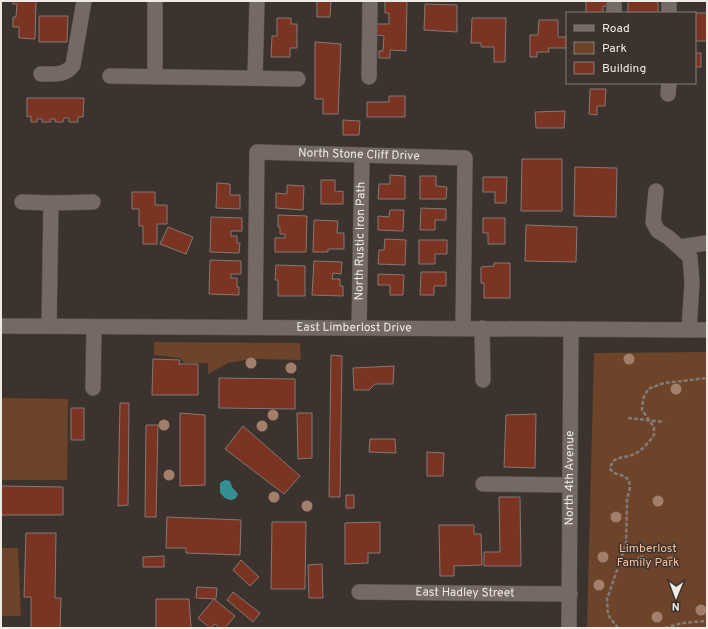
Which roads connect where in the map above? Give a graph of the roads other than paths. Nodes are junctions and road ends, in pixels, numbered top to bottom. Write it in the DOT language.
graph roads {
  1 [pos="84,1"];
  2 [pos="155,1"];
  3 [pos="257,1"];
  4 [pos="370,1"];
  5 [pos="614,1"];
  6 [pos="669,1"];
  7 [pos="614,12"];
  8 [pos="669,12"];
  9 [pos="41,74"];
  10 [pos="110,76"];
  11 [pos="154,77"];
  12 [pos="369,77"];
  13 [pos="255,78"];
  14 [pos="298,79"];
  15 [pos="362,155"];
  16 [pos="656,191"];
  17 [pos="22,202"];
  18 [pos="93,202"];
  19 [pos="51,203"];
  20 [pos="707,243"];
  21 [pos="679,247"];
  22 [pos="1,326"];
  23 [pos="49,326"];
  24 [pos="94,327"];
  25 [pos="255,327"];
  26 [pos="358,328"];
  27 [pos="463,328"];
  28 [pos="482,328"];
  29 [pos="571,329"];
  30 [pos="689,330"];
  31 [pos="707,330"];
  32 [pos="483,380"];
  33 [pos="93,388"];
  34 [pos="483,484"];
  35 [pos="570,485"];
  36 [pos="359,592"];
  37 [pos="570,594"];
  38 [pos="569,628"];
  1 -- 9 [label="street"];
  2 -- 11 [label="street"];
  3 -- 13 [label="street"];
  4 -- 12 [label="street"];
  5 -- 7 [label="street"];
  6 -- 8 [label="street"];
  10 -- 11 [label="street"];
  11 -- 13 [label="street"];
  13 -- 14 [label="street"];
  15 -- 25 [label="street, North Stone Cliff Drive"];
  15 -- 26 [label="street, North Rustic Iron Path"];
  15 -- 27 [label="street, North Stone Cliff Drive"];
  16 -- 21 [label="street"];
  17 -- 19 [label="street"];
  18 -- 19 [label="street"];
  19 -- 23 [label="street"];
  20 -- 21 [label="street"];
  21 -- 30 [label="street"];
  22 -- 23 [label="street, East Limberlost Drive"];
  23 -- 24 [label="street, East Limberlost Drive"];
  24 -- 25 [label="street, East Limberlost Drive"];
  24 -- 33 [label="street"];
  25 -- 26 [label="street, East Limberlost Drive"];
  26 -- 27 [label="street, East Limberlost Drive"];
  27 -- 28 [label="street, East Limberlost Drive"];
  28 -- 29 [label="street, East Limberlost Drive"];
  28 -- 32 [label="street"];
  29 -- 30 [label="street, East Limberlost Drive"];
  29 -- 35 [label="street, North 4th Avenue"];
  30 -- 31 [label="street, East Limberlost Drive"];
  34 -- 35 [label="street"];
  35 -- 37 [label="street, North 4th Avenue"];
  36 -- 37 [label="street, East Hadley Street"];
  37 -- 38 [label="street, North 4th Avenue"];
}
